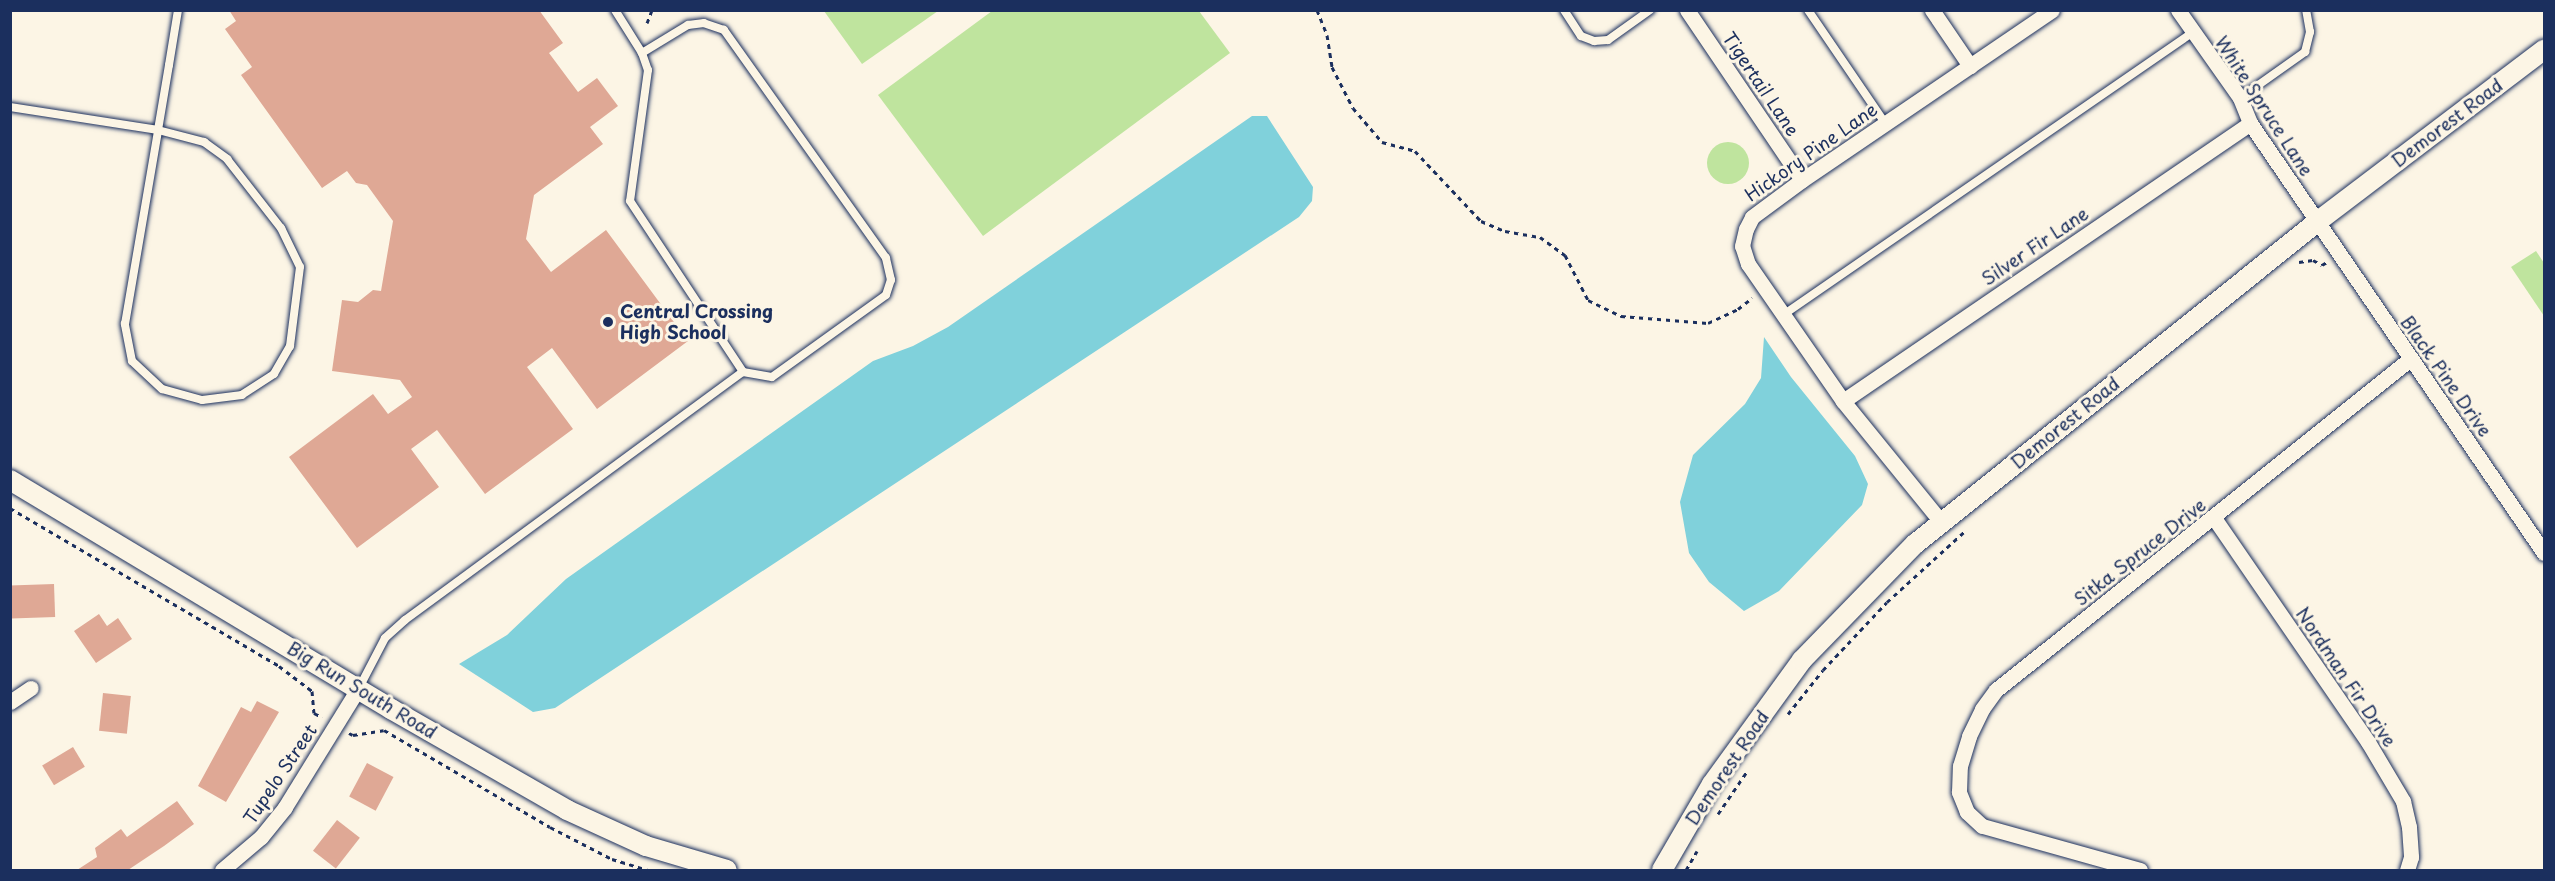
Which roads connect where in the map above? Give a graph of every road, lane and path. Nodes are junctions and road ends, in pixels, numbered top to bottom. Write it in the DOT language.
graph roads {
  1 [pos="178,10"];
  2 [pos="615,10"];
  3 [pos="652,10"];
  4 [pos="1317,10"];
  5 [pos="1564,10"];
  6 [pos="1650,10"];
  7 [pos="1687,10"];
  8 [pos="1808,10"];
  9 [pos="1932,10"];
  10 [pos="2052,10"];
  11 [pos="2178,10"];
  12 [pos="2306,10"];
  13 [pos="647,23"];
  14 [pos="2193,32"];
  15 [pos="2544,51"];
  16 [pos="642,53"];
  17 [pos="1970,66"];
  18 [pos="2240,98"];
  19 [pos="10,107"];
  20 [pos="1885,123"];
  21 [pos="2250,123"];
  22 [pos="158,130"];
  23 [pos="1802,180"];
  24 [pos="2317,222"];
  25 [pos="2339,254"];
  26 [pos="2293,267"];
  27 [pos="1765,288"];
  28 [pos="1783,315"];
  29 [pos="2410,359"];
  30 [pos="743,372"];
  31 [pos="1843,401"];
  32 [pos="10,480"];
  33 [pos="10,508"];
  34 [pos="2214,518"];
  35 [pos="1942,523"];
  36 [pos="1973,524"];
  37 [pos="2544,553"];
  38 [pos="31,688"];
  39 [pos="358,689"];
  40 [pos="10,702"];
  41 [pos="1785,718"];
  42 [pos="336,725"];
  43 [pos="1751,766"];
  44 [pos="1712,824"];
  45 [pos="1701,844"];
  46 [pos="222,870"];
  47 [pos="649,870"];
  48 [pos="727,870"];
  49 [pos="1662,870"];
  50 [pos="1686,870"];
  51 [pos="2140,870"];
  52 [pos="2407,870"];
  1 -- 22 [label="lane"];
  2 -- 16 [label="lane"];
  3 -- 13 [label="path"];
  4 -- 27 [label="path"];
  5 -- 6 [label="lane"];
  7 -- 23 [label="street, Tigertail Lane"];
  8 -- 20 [label="lane"];
  9 -- 17 [label="street"];
  10 -- 17 [label="street, Hickory Pine Lane"];
  11 -- 14 [label="street, White Spruce Lane"];
  12 -- 18 [label="lane"];
  14 -- 18 [label="street, White Spruce Lane"];
  14 -- 28 [label="lane"];
  15 -- 24 [label="street, Demorest Road"];
  16 -- 30 [label="lane"];
  16 -- 30 [label="lane"];
  17 -- 20 [label="street, Hickory Pine Lane"];
  18 -- 21 [label="street, White Spruce Lane"];
  19 -- 22 [label="lane"];
  20 -- 23 [label="street, Hickory Pine Lane"];
  21 -- 24 [label="street, White Spruce Lane"];
  21 -- 31 [label="street, Silver Fir Lane"];
  22 -- 22 [label="lane"];
  23 -- 27 [label="street, Hickory Pine Lane"];
  24 -- 25 [label="street, Black Pine Drive"];
  24 -- 35 [label="street, Demorest Road"];
  25 -- 26 [label="path"];
  25 -- 29 [label="street, Black Pine Drive"];
  27 -- 28 [label="street, Hickory Pine Lane"];
  28 -- 31 [label="street, Hickory Pine Lane"];
  29 -- 34 [label="street, Sitka Spruce Drive"];
  29 -- 37 [label="street, Black Pine Drive"];
  30 -- 39 [label="lane"];
  31 -- 35 [label="street, Hickory Pine Lane"];
  32 -- 39 [label="street, Big Run South Road"];
  33 -- 42 [label="path"];
  34 -- 51 [label="street, Sitka Spruce Drive"];
  34 -- 52 [label="street, Nordman Fir Drive"];
  35 -- 49 [label="street, Demorest Road"];
  36 -- 41 [label="path"];
  38 -- 40 [label="street"];
  39 -- 42 [label="street, Tupelo Street"];
  39 -- 48 [label="street, Big Run South Road"];
  42 -- 46 [label="street, Tupelo Street"];
  42 -- 47 [label="path"];
  43 -- 44 [label="path"];
  45 -- 50 [label="path"];
}
